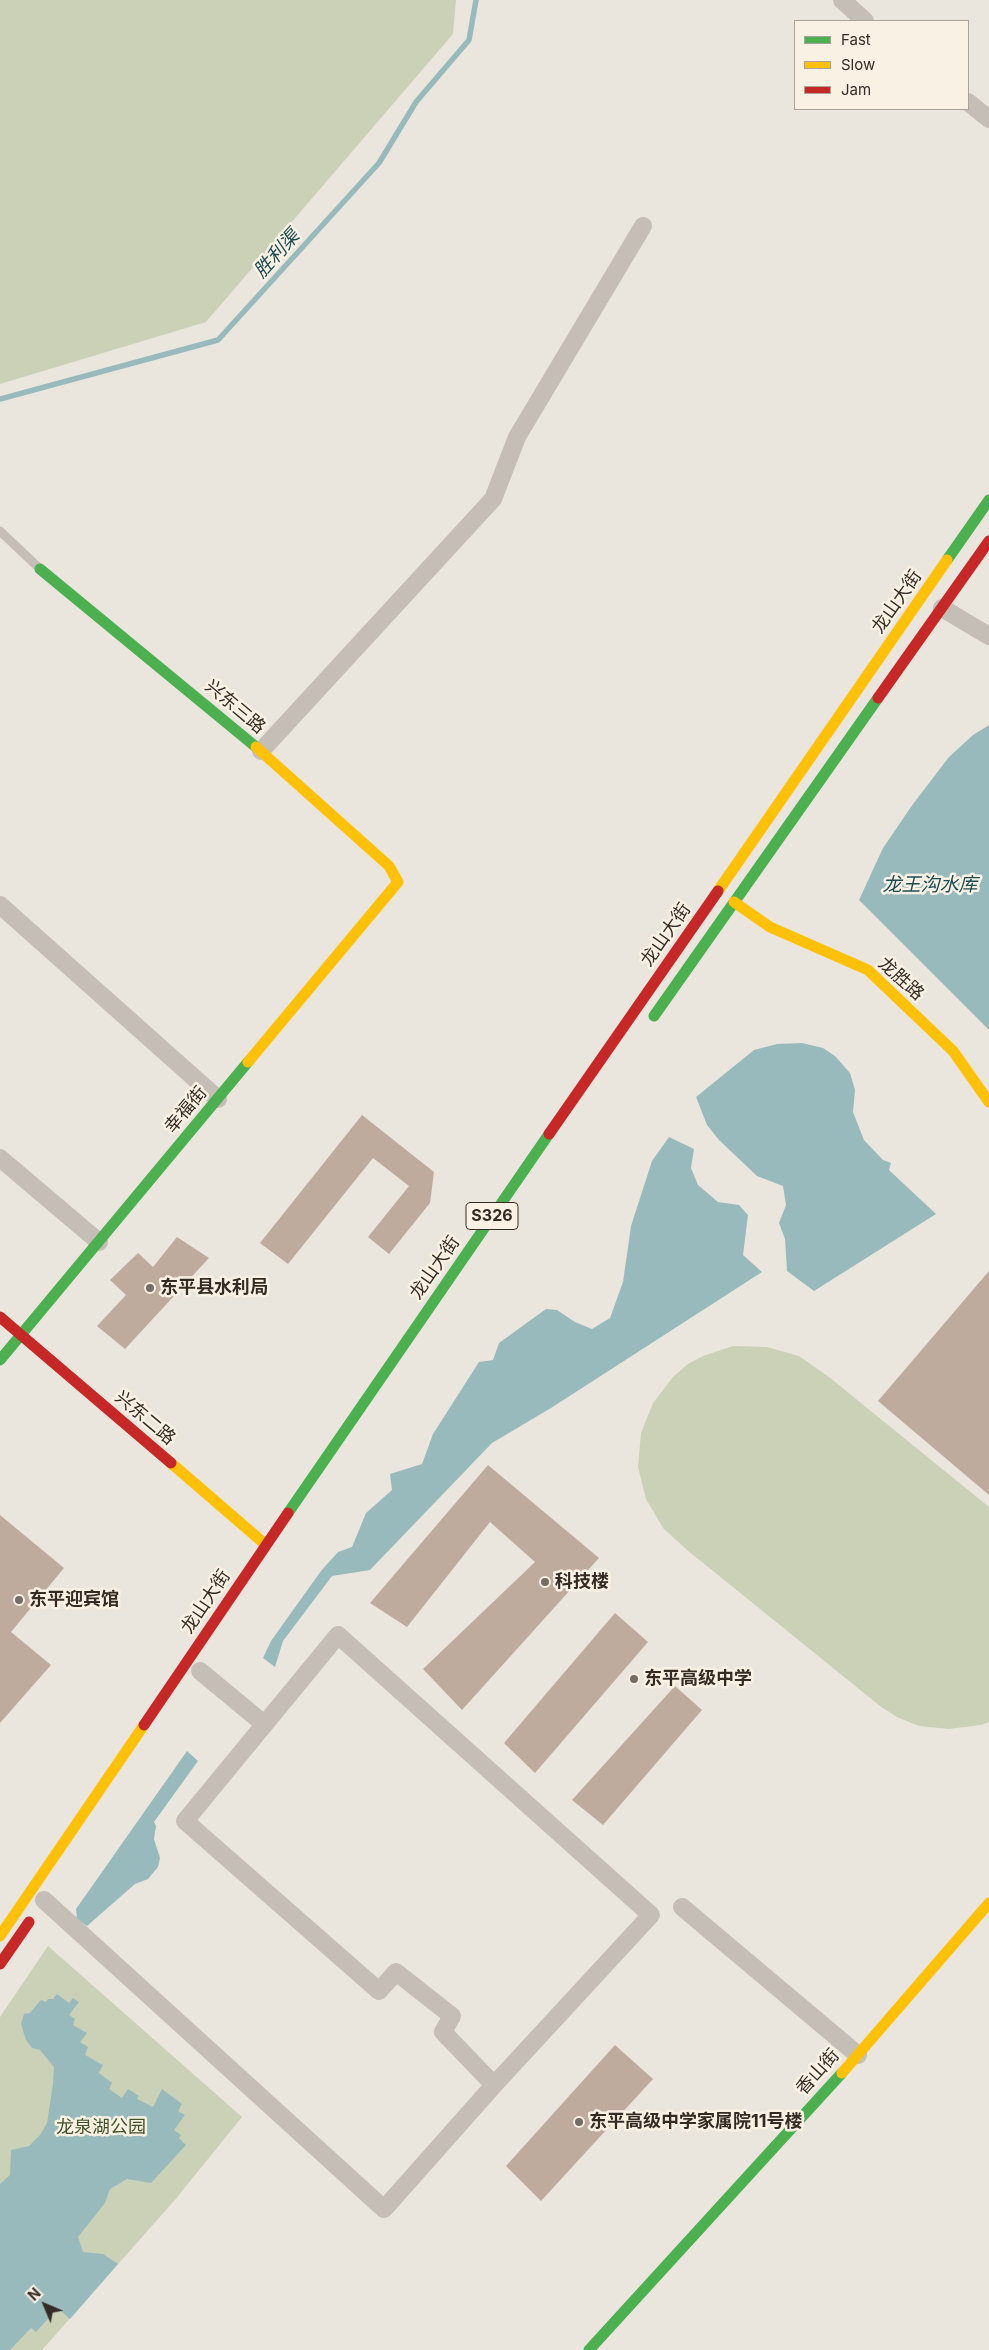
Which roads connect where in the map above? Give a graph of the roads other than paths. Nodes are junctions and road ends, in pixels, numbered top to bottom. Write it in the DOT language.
graph roads {
  1 [pos="842,0"];
  2 [pos="865,20"];
  3 [pos="969,103"];
  4 [pos="989,119"];
  5 [pos="643,226"];
  6 [pos="989,500"];
  7 [pos="0,531"];
  8 [pos="989,541"];
  9 [pos="40,569"];
  10 [pos="942,608"];
  11 [pos="989,636"];
  12 [pos="261,752"];
  13 [pos="398,882"];
  14 [pos="734,902"];
  15 [pos="0,905"];
  16 [pos="649,1024"];
  17 [pos="218,1099"];
  18 [pos="989,1102"];
  19 [pos="0,1158"];
  20 [pos="99,1242"];
  21 [pos="0,1318"];
  22 [pos="21,1336"];
  23 [pos="0,1360"];
  24 [pos="266,1545"];
  25 [pos="200,1671"];
  26 [pos="264,1724"];
  27 [pos="989,1903"];
  28 [pos="41,1904"];
  29 [pos="682,1907"];
  30 [pos="0,1936"];
  31 [pos="0,1964"];
  32 [pos="858,2055"];
  33 [pos="494,2086"];
  34 [pos="589,2350"];
  1 -- 2 [label="street"];
  3 -- 4 [label="street"];
  5 -- 12 [label="street"];
  6 -- 24 [label="main road, 龙山大街 / S326"];
  7 -- 9 [label="lane"];
  8 -- 10 [label="main road, 龙山大街"];
  9 -- 12 [label="main road, 兴东三路"];
  10 -- 11 [label="street"];
  10 -- 14 [label="main road, 龙山大街"];
  12 -- 13 [label="main road, 兴东三路"];
  13 -- 17 [label="main road, 幸福街"];
  14 -- 16 [label="main road, 龙山大街"];
  14 -- 18 [label="main road, 龙胜路"];
  15 -- 17 [label="street"];
  17 -- 20 [label="main road, 幸福街"];
  19 -- 20 [label="street"];
  20 -- 22 [label="main road, 幸福街"];
  21 -- 22 [label="main road, 兴东二路"];
  22 -- 23 [label="main road, 幸福街"];
  22 -- 24 [label="main road, 兴东二路"];
  24 -- 30 [label="main road, 龙山大街 / S326"];
  25 -- 26 [label="street"];
  26 -- 33 [label="street"];
  26 -- 33 [label="street"];
  27 -- 32 [label="main road, 香山街"];
  28 -- 31 [label="main road"];
  28 -- 33 [label="street"];
  29 -- 32 [label="street"];
  32 -- 34 [label="main road, 香山街"];
}
